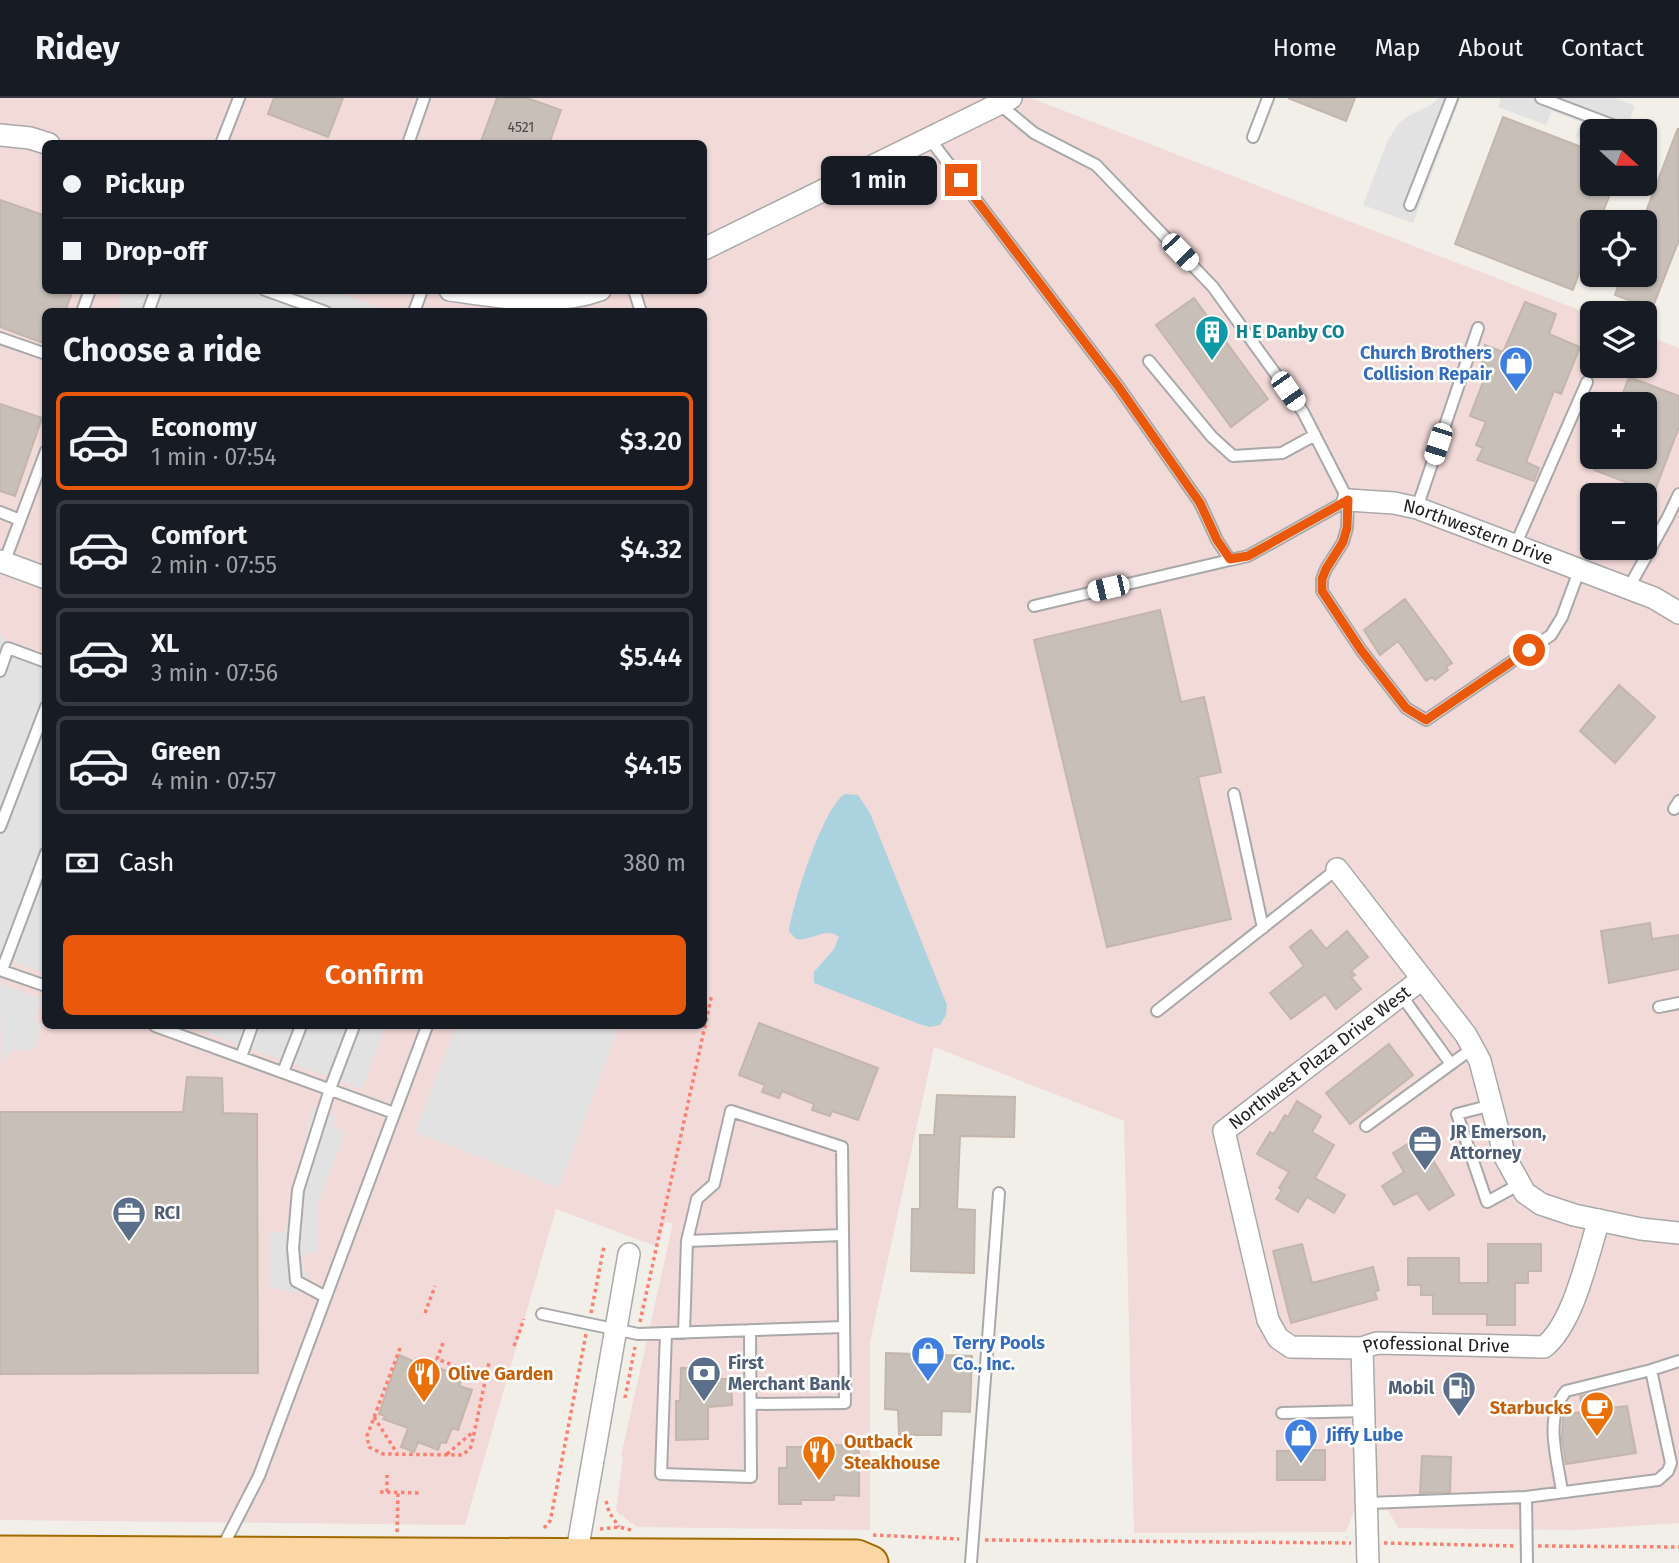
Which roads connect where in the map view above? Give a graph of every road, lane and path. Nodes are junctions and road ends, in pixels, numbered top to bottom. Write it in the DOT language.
graph roads {
  1 [pos="239,98"];
  2 [pos="424,98"];
  3 [pos="1268,98"];
  4 [pos="1452,98"];
  5 [pos="1541,98"];
  6 [pos="1005,101"];
  7 [pos="1596,119"];
  8 [pos="1,135"];
  9 [pos="1254,137"];
  10 [pos="929,138"];
  11 [pos="223,140"];
  12 [pos="409,140"];
  13 [pos="42,142"];
  14 [pos="1410,205"];
  15 [pos="707,248"];
  16 [pos="276,294"];
  17 [pos="476,294"];
  18 [pos="567,294"];
  19 [pos="589,294"];
  20 [pos="315,308"];
  21 [pos="1478,328"];
  22 [pos="0,338"];
  23 [pos="42,353"];
  24 [pos="1149,361"];
  25 [pos="1587,382"];
  26 [pos="1315,435"];
  27 [pos="42,462"];
  28 [pos="1679,494"];
  29 [pos="1348,500"];
  30 [pos="1417,508"];
  31 [pos="0,512"];
  32 [pos="20,520"];
  33 [pos="1515,546"];
  34 [pos="1230,559"];
  35 [pos="2,562"];
  36 [pos="1580,571"];
  37 [pos="42,577"];
  38 [pos="1628,589"];
  39 [pos="1034,606"];
  40 [pos="1679,613"];
  41 [pos="42,661"];
  42 [pos="0,671"];
  43 [pos="42,718"];
  44 [pos="1234,794"];
  45 [pos="0,827"];
  46 [pos="42,863"];
  47 [pos="1337,869"];
  48 [pos="1263,928"];
  49 [pos="1,970"];
  50 [pos="1422,979"];
  51 [pos="42,985"];
  52 [pos="712,994"];
  53 [pos="1401,995"];
  54 [pos="1679,1003"];
  55 [pos="1659,1007"];
  56 [pos="1157,1011"];
  57 [pos="707,1017"];
  58 [pos="163,1029"];
  59 [pos="195,1029"];
  60 [pos="251,1029"];
  61 [pos="299,1029"];
  62 [pos="353,1029"];
  63 [pos="426,1029"];
  64 [pos="705,1029"];
  65 [pos="191,1039"];
  66 [pos="1473,1048"];
  67 [pos="241,1057"];
  68 [pos="1451,1064"];
  69 [pos="283,1072"];
  70 [pos="330,1089"];
  71 [pos="1492,1105"];
  72 [pos="394,1113"];
  73 [pos="1366,1126"];
  74 [pos="1520,1184"];
  75 [pos="999,1192"];
  76 [pos="1600,1220"];
  77 [pos="1679,1233"];
  78 [pos="843,1235"];
  79 [pos="687,1241"];
  80 [pos="604,1246"];
  81 [pos="629,1254"];
  82 [pos="435,1286"];
  83 [pos="326,1297"];
  84 [pos="425,1313"];
  85 [pos="542,1314"];
  86 [pos="524,1320"];
  87 [pos="588,1325"];
  88 [pos="844,1327"];
  89 [pos="615,1330"];
  90 [pos="750,1330"];
  91 [pos="684,1332"];
  92 [pos="666,1333"];
  93 [pos="638,1334"];
  94 [pos="443,1343"];
  95 [pos="514,1346"];
  96 [pos="400,1348"];
  97 [pos="1362,1349"];
  98 [pos="1679,1361"];
  99 [pos="488,1363"];
  100 [pos="1651,1370"];
  101 [pos="486,1378"];
  102 [pos="625,1399"];
  103 [pos="751,1404"];
  104 [pos="1364,1412"];
  105 [pos="1282,1413"];
  106 [pos="374,1417"];
  107 [pos="475,1431"];
  108 [pos="397,1454"];
  109 [pos="446,1454"];
  110 [pos="387,1475"];
  111 [pos="607,1491"];
  112 [pos="380,1492"];
  113 [pos="387,1492"];
  114 [pos="398,1492"];
  115 [pos="1562,1492"];
  116 [pos="422,1493"];
  117 [pos="1526,1497"];
  118 [pos="1367,1503"];
  119 [pos="619,1527"];
  120 [pos="544,1528"];
  121 [pos="397,1536"];
  122 [pos="0,1553"];
  123 [pos="219,1554"];
  124 [pos="575,1559"];
  125 [pos="872,1563"];
  126 [pos="971,1563"];
  127 [pos="1368,1563"];
  128 [pos="1527,1563"];
  1 -- 11 [label="lane"];
  2 -- 12 [label="lane"];
  3 -- 9 [label="lane"];
  4 -- 14 [label="lane"];
  5 -- 7 [label="lane"];
  6 -- 10 [label="street"];
  6 -- 26 [label="lane"];
  8 -- 13 [label="street"];
  10 -- 15 [label="street"];
  10 -- 34 [label="lane"];
  16 -- 20 [label="lane"];
  17 -- 18 [label="street"];
  18 -- 19 [label="street"];
  21 -- 30 [label="lane"];
  22 -- 23 [label="lane"];
  24 -- 26 [label="lane"];
  25 -- 33 [label="lane"];
  26 -- 29 [label="lane"];
  27 -- 32 [label="lane"];
  28 -- 38 [label="lane"];
  29 -- 30 [label="street, Northwestern Drive"];
  29 -- 34 [label="lane"];
  29 -- 36 [label="lane"];
  30 -- 33 [label="street, Northwestern Drive"];
  31 -- 32 [label="lane"];
  32 -- 35 [label="lane"];
  33 -- 36 [label="street, Northwestern Drive"];
  34 -- 39 [label="lane"];
  35 -- 37 [label="street"];
  36 -- 38 [label="street, Northwestern Drive"];
  38 -- 40 [label="street, Northwestern Drive"];
  41 -- 42 [label="lane"];
  43 -- 45 [label="lane"];
  44 -- 48 [label="lane"];
  46 -- 49 [label="lane"];
  47 -- 48 [label="lane"];
  47 -- 50 [label="street, Northwest Plaza Drive West"];
  48 -- 56 [label="lane"];
  49 -- 51 [label="lane"];
  50 -- 53 [label="street, Northwest Plaza Drive West"];
  50 -- 66 [label="street, Northwest Plaza Drive West"];
  52 -- 57 [label="path"];
  53 -- 68 [label="lane"];
  53 -- 97 [label="street, Northwest Plaza Drive West"];
  54 -- 55 [label="lane"];
  58 -- 65 [label="lane"];
  59 -- 65 [label="lane"];
  60 -- 67 [label="lane"];
  61 -- 69 [label="lane"];
  62 -- 70 [label="lane"];
  63 -- 72 [label="lane"];
  64 -- 93 [label="path"];
  65 -- 67 [label="lane"];
  66 -- 68 [label="lane"];
  66 -- 71 [label="street, Northwest Plaza Drive West"];
  67 -- 69 [label="lane"];
  68 -- 73 [label="lane"];
  69 -- 70 [label="lane"];
  70 -- 72 [label="lane"];
  70 -- 83 [label="lane"];
  71 -- 74 [label="street, Northwest Plaza Drive West"];
  71 -- 74 [label="lane"];
  72 -- 83 [label="lane"];
  74 -- 76 [label="street, Northwest Plaza Drive West"];
  75 -- 126 [label="lane"];
  76 -- 77 [label="street, Northwest Plaza Drive West"];
  76 -- 97 [label="street, Professional Drive"];
  78 -- 79 [label="lane"];
  78 -- 79 [label="lane"];
  78 -- 88 [label="lane"];
  79 -- 91 [label="lane"];
  80 -- 87 [label="path"];
  81 -- 89 [label="street"];
  82 -- 84 [label="path"];
  83 -- 123 [label="lane"];
  85 -- 87 [label="lane"];
  86 -- 95 [label="path"];
  87 -- 89 [label="lane"];
  87 -- 120 [label="path"];
  88 -- 90 [label="lane"];
  88 -- 103 [label="lane"];
  89 -- 93 [label="lane"];
  89 -- 124 [label="street"];
  90 -- 91 [label="lane"];
  90 -- 103 [label="lane"];
  91 -- 92 [label="lane"];
  92 -- 93 [label="lane"];
  92 -- 103 [label="lane"];
  93 -- 102 [label="path"];
  94 -- 101 [label="path"];
  96 -- 106 [label="path"];
  97 -- 104 [label="street, Professional Drive"];
  98 -- 100 [label="lane"];
  99 -- 101 [label="path"];
  100 -- 115 [label="lane"];
  100 -- 115 [label="lane"];
  101 -- 107 [label="path"];
  104 -- 105 [label="lane"];
  104 -- 118 [label="street, Professional Drive"];
  106 -- 108 [label="path"];
  106 -- 108 [label="path"];
  107 -- 109 [label="path"];
  107 -- 109 [label="path"];
  108 -- 109 [label="path"];
  110 -- 113 [label="path"];
  111 -- 119 [label="path"];
  112 -- 113 [label="path"];
  113 -- 114 [label="path"];
  114 -- 116 [label="path"];
  114 -- 121 [label="path"];
  115 -- 117 [label="lane"];
  117 -- 118 [label="lane"];
  117 -- 128 [label="lane"];
  118 -- 127 [label="street, Professional Drive"];
  122 -- 123 [label="main road"];
  123 -- 124 [label="main road"];
  124 -- 125 [label="main road"];
}
